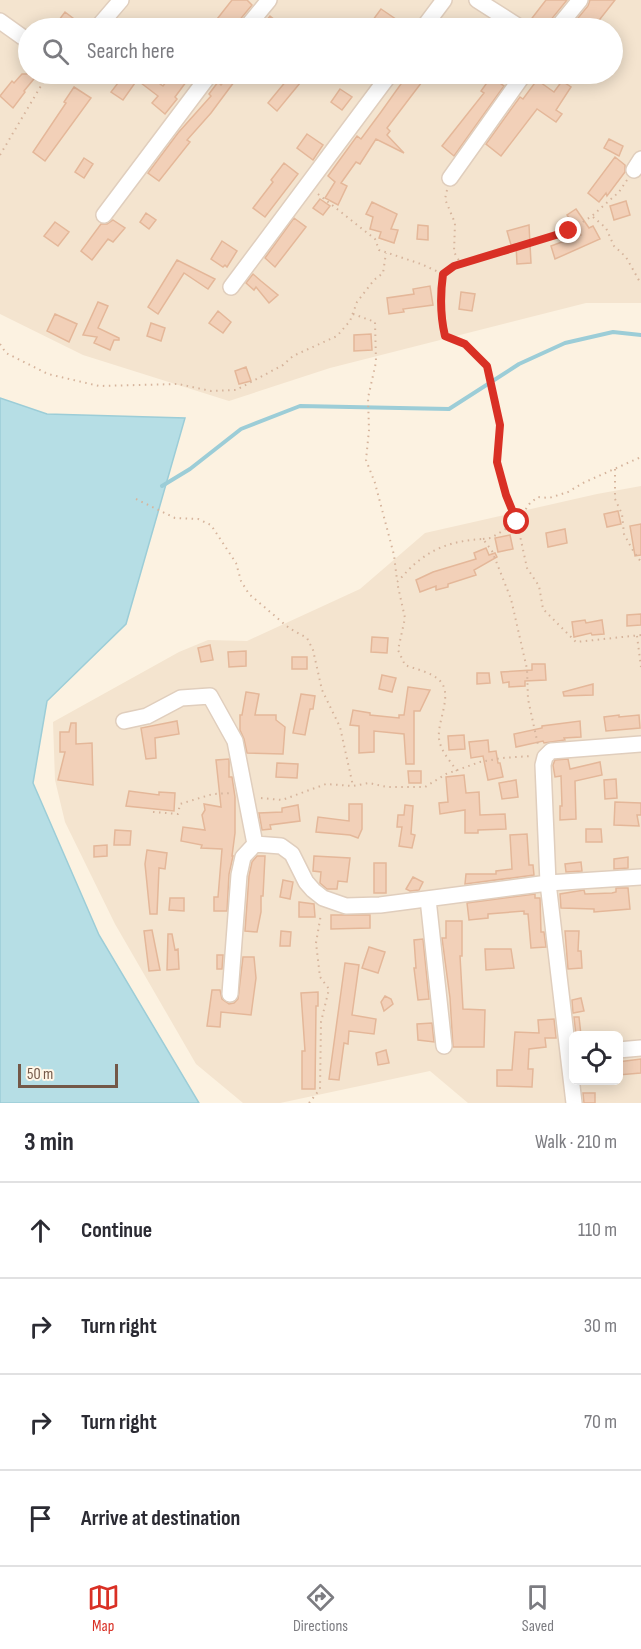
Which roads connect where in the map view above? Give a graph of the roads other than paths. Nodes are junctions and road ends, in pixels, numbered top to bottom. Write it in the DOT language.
graph roads {
  1 [pos="121,0"];
  2 [pos="269,0"];
  3 [pos="444,0"];
  4 [pos="477,0"];
  5 [pos="580,0"];
  6 [pos="106,18"];
  7 [pos="254,18"];
  8 [pos="430,18"];
  9 [pos="505,18"];
  10 [pos="565,18"];
  11 [pos="0,21"];
  12 [pos="18,34"];
  13 [pos="202,84"];
  14 [pos="383,84"];
  15 [pos="517,84"];
  16 [pos="450,178"];
  17 [pos="104,215"];
  18 [pos="231,287"];
  19 [pos="124,721"];
  20 [pos="641,744"];
  21 [pos="255,844"];
  22 [pos="641,877"];
  23 [pos="548,883"];
  24 [pos="428,899"];
  25 [pos="230,994"];
  26 [pos="569,1040"];
  27 [pos="444,1046"];
  28 [pos="641,1048"];
  29 [pos="623,1050"];
  30 [pos="573,1085"];
  31 [pos="574,1103"];
  1 -- 6 [label="street"];
  2 -- 7 [label="street"];
  3 -- 8 [label="street"];
  4 -- 9 [label="street"];
  5 -- 10 [label="street"];
  11 -- 12 [label="street"];
  13 -- 17 [label="street"];
  14 -- 18 [label="street"];
  15 -- 16 [label="street"];
  19 -- 21 [label="street"];
  20 -- 23 [label="street"];
  21 -- 24 [label="street"];
  21 -- 25 [label="street"];
  22 -- 23 [label="street"];
  23 -- 24 [label="street"];
  23 -- 26 [label="street"];
  24 -- 27 [label="street"];
  28 -- 29 [label="street"];
  30 -- 31 [label="street"];
}
